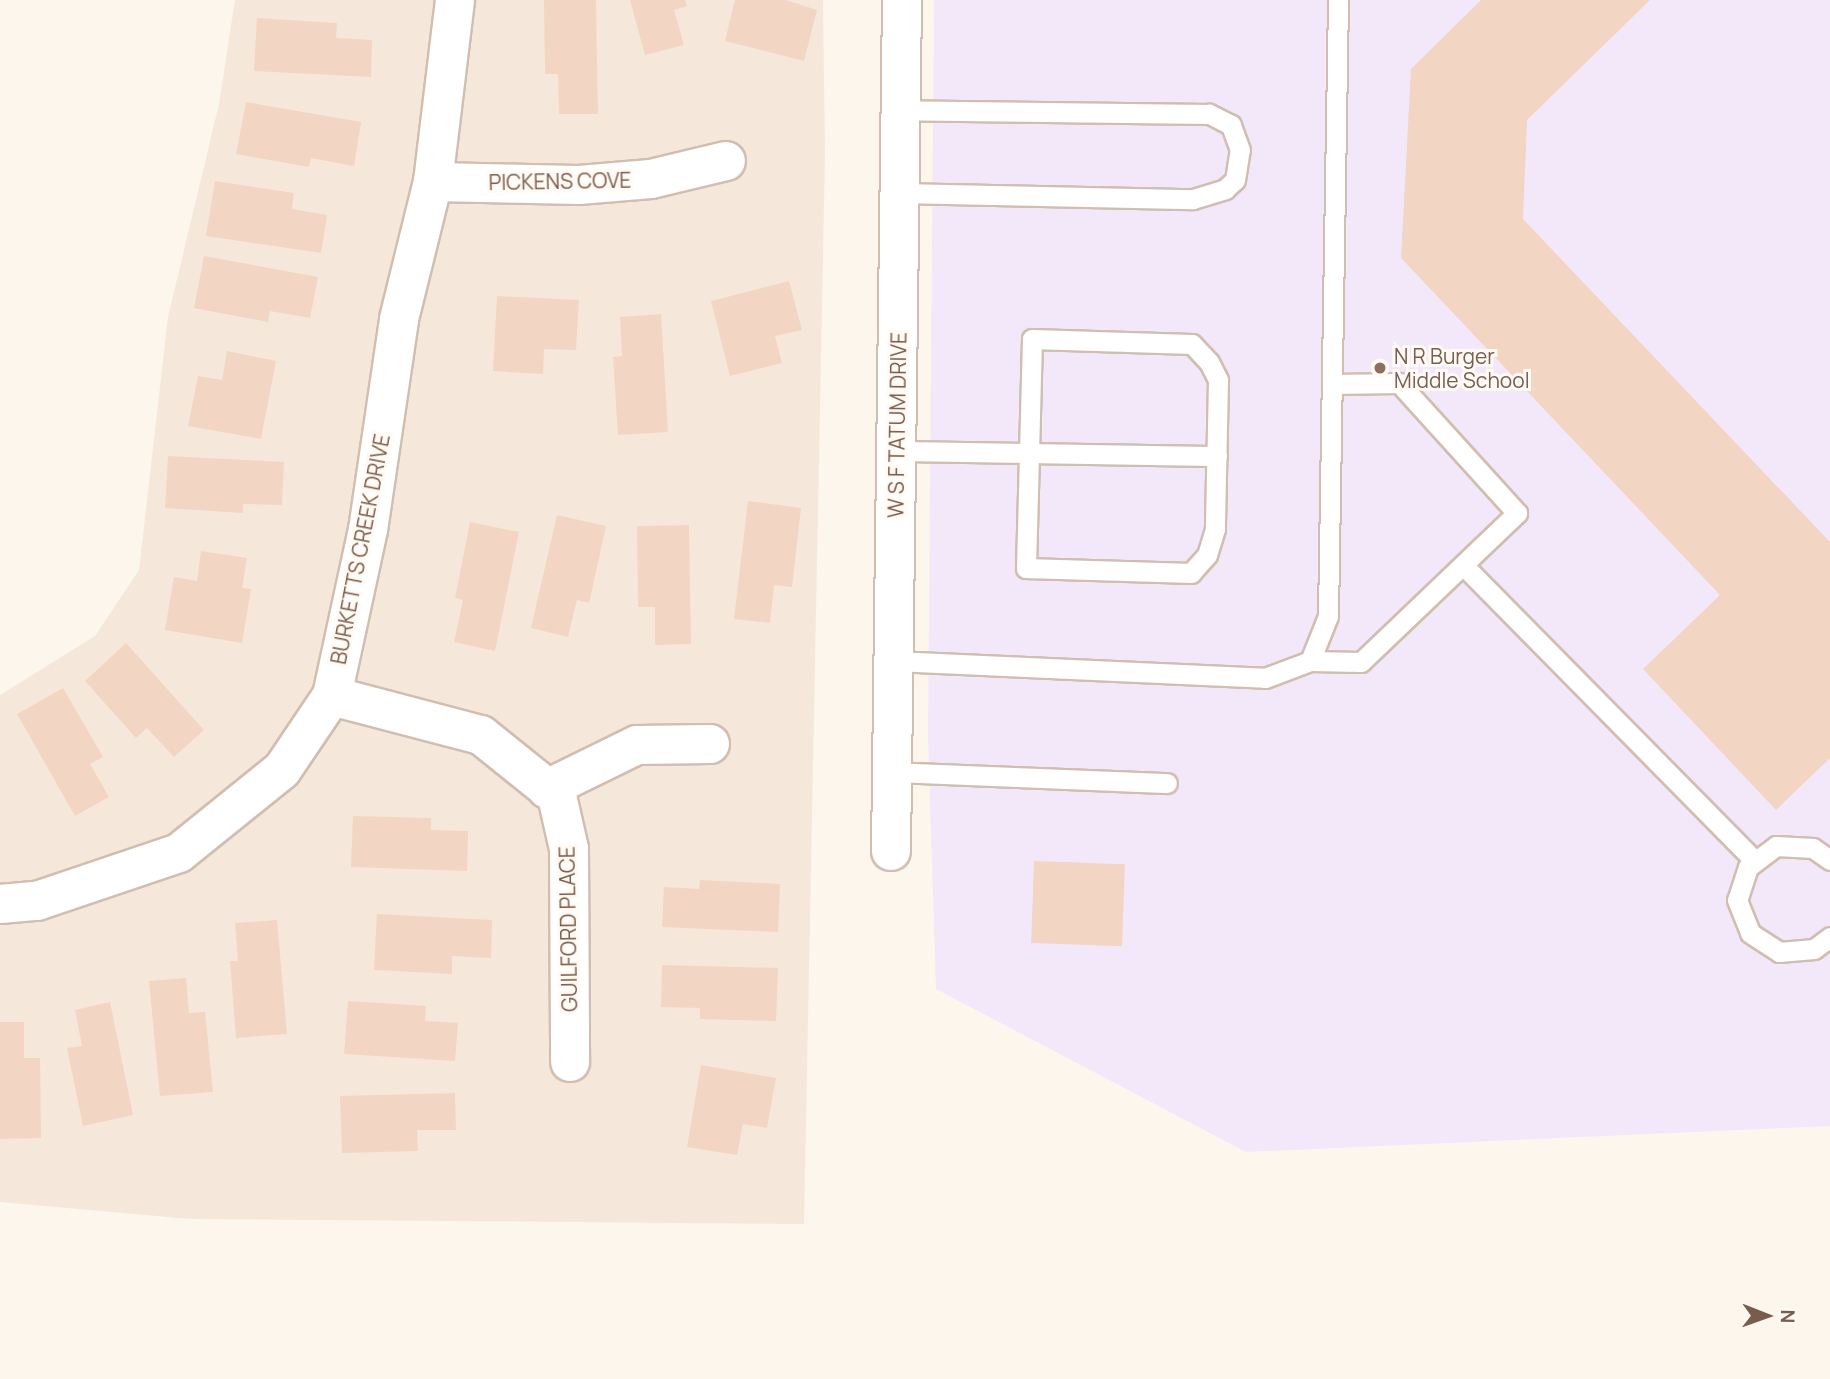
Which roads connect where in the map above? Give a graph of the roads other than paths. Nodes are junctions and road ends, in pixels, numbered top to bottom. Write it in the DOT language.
graph roads {
  1 [pos="455,0"];
  2 [pos="902,0"];
  3 [pos="1338,0"];
  4 [pos="900,110"];
  5 [pos="726,161"];
  6 [pos="433,182"];
  7 [pos="900,193"];
  8 [pos="1332,384"];
  9 [pos="897,451"];
  10 [pos="1029,453"];
  11 [pos="1217,456"];
  12 [pos="1463,565"];
  13 [pos="894,661"];
  14 [pos="1310,661"];
  15 [pos="332,696"];
  16 [pos="710,744"];
  17 [pos="892,772"];
  18 [pos="1167,783"];
  19 [pos="547,789"];
  20 [pos="891,851"];
  21 [pos="1755,860"];
  22 [pos="1830,860"];
  23 [pos="0,904"];
  24 [pos="1830,937"];
  25 [pos="570,1062"];
  1 -- 6 [label="street, BURKETTS CREEK DRIVE"];
  2 -- 4 [label="street, W S F TATUM DRIVE"];
  3 -- 8 [label="lane"];
  4 -- 7 [label="street, W S F TATUM DRIVE"];
  4 -- 7 [label="lane"];
  5 -- 6 [label="street, PICKENS COVE"];
  6 -- 15 [label="street, BURKETTS CREEK DRIVE"];
  7 -- 9 [label="street, W S F TATUM DRIVE"];
  8 -- 12 [label="lane"];
  8 -- 14 [label="lane"];
  9 -- 10 [label="lane"];
  9 -- 13 [label="street, W S F TATUM DRIVE"];
  10 -- 11 [label="lane"];
  10 -- 11 [label="lane"];
  10 -- 11 [label="lane"];
  12 -- 14 [label="lane"];
  12 -- 21 [label="lane"];
  13 -- 14 [label="lane"];
  13 -- 17 [label="street, W S F TATUM DRIVE"];
  15 -- 19 [label="street, GUILFORD PLACE"];
  15 -- 23 [label="street, BURKETTS CREEK DRIVE"];
  16 -- 19 [label="street"];
  17 -- 18 [label="lane"];
  17 -- 20 [label="street, W S F TATUM DRIVE"];
  19 -- 25 [label="street, GUILFORD PLACE"];
  21 -- 22 [label="lane"];
  21 -- 24 [label="lane"];
}
